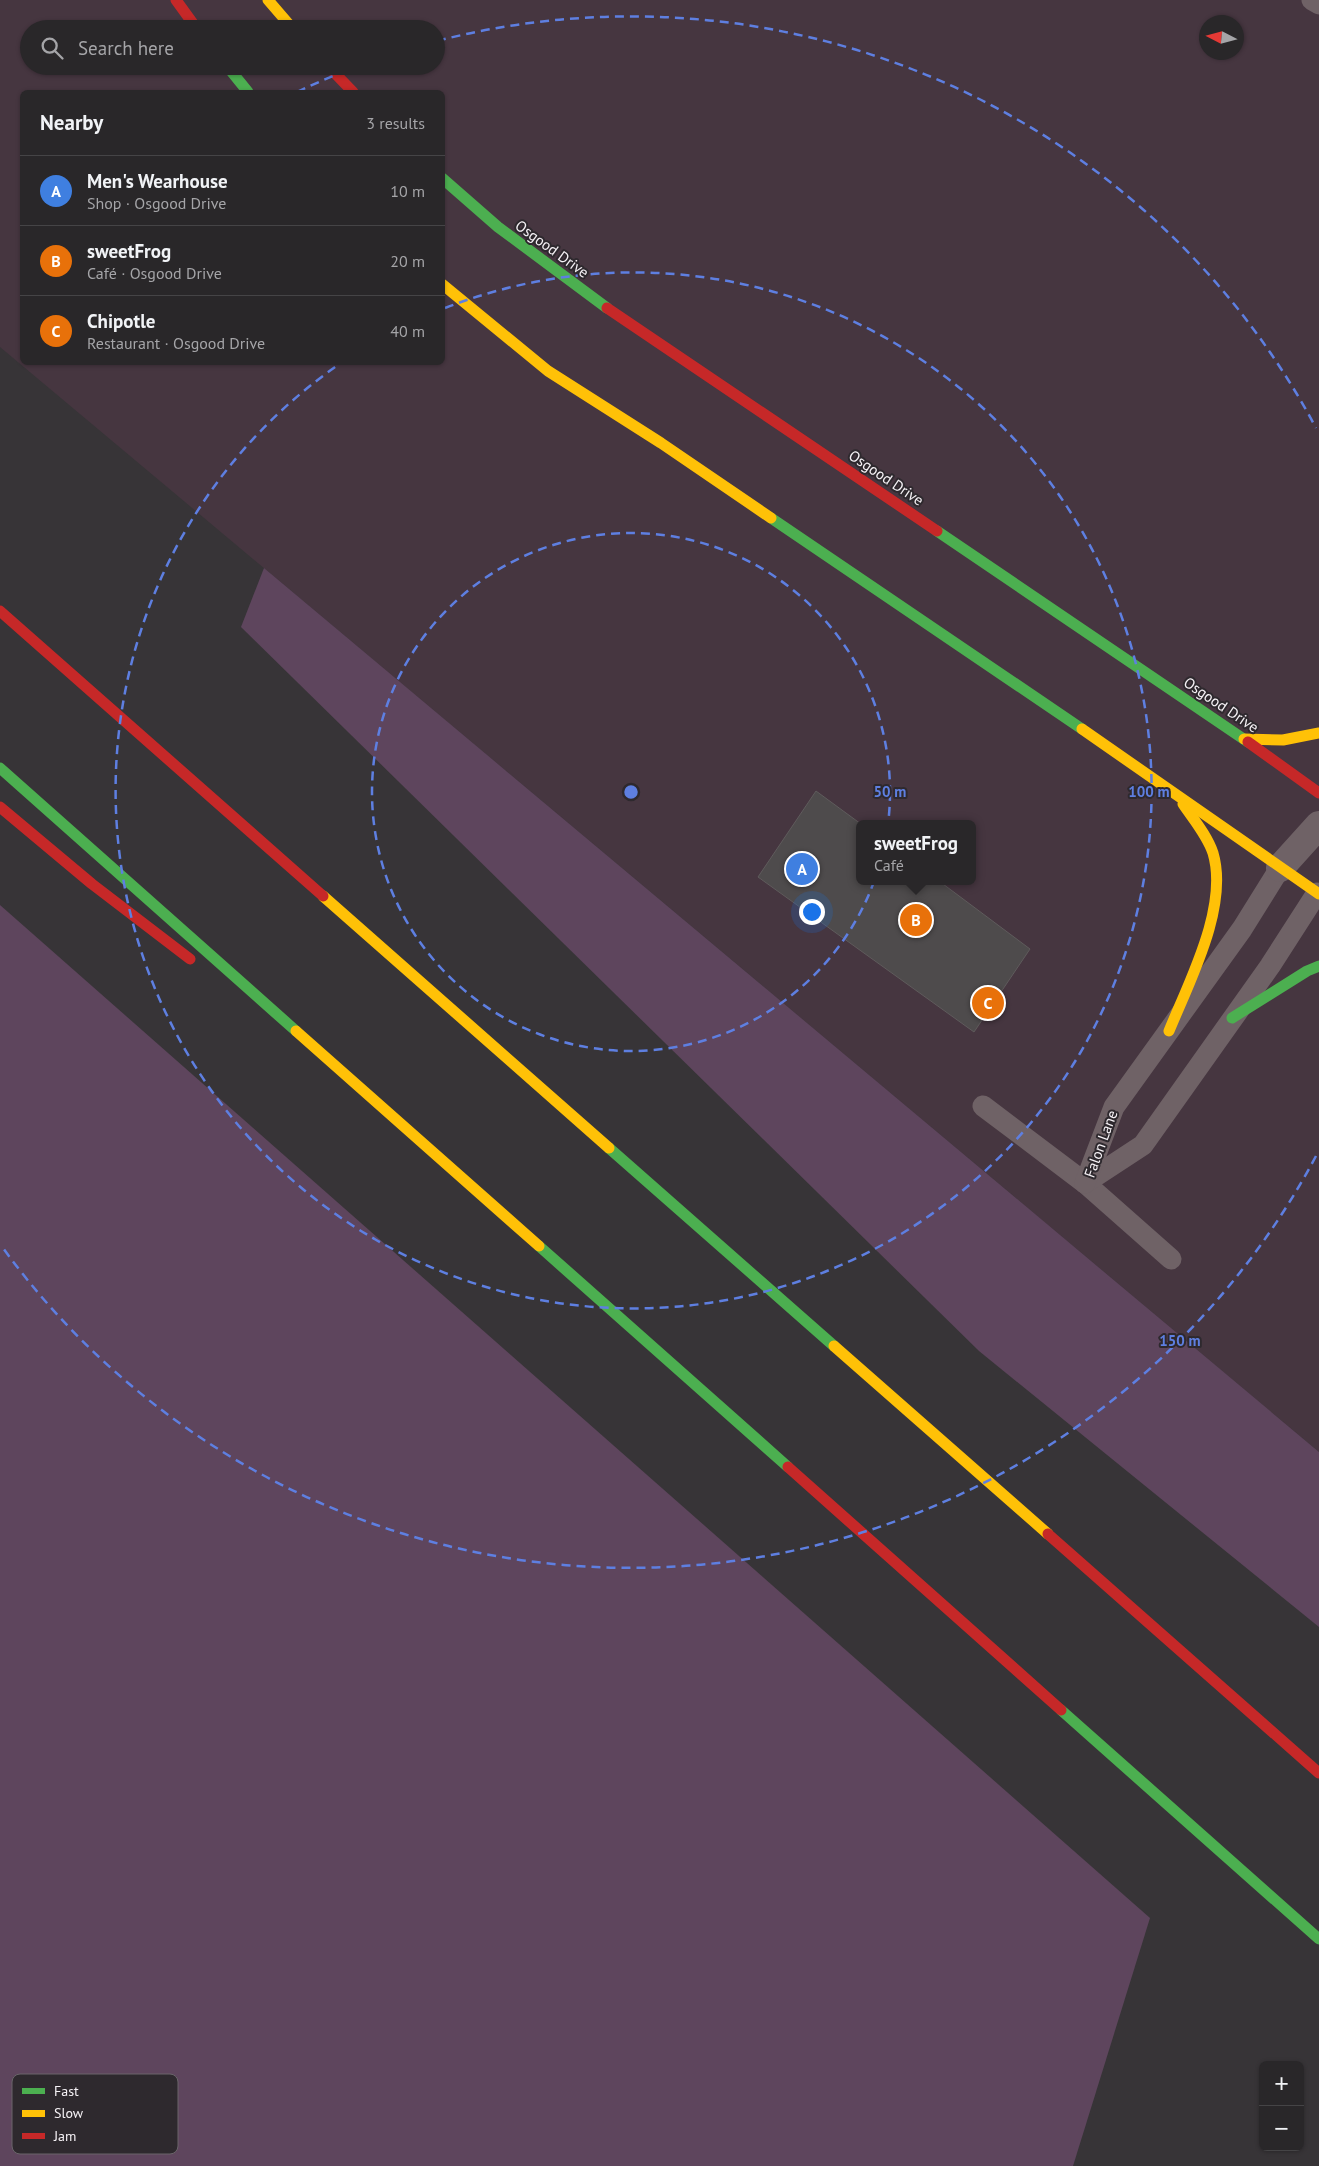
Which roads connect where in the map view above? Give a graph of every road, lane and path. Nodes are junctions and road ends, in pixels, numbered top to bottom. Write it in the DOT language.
graph roads {
  1 [pos="176,0"];
  2 [pos="268,0"];
  3 [pos="1312,0"];
  4 [pos="1319,4"];
  5 [pos="190,20"];
  6 [pos="285,20"];
  7 [pos="234,75"];
  8 [pos="337,75"];
  9 [pos="246,90"];
  10 [pos="351,90"];
  11 [pos="445,181"];
  12 [pos="445,286"];
  13 [pos="0,610"];
  14 [pos="1319,733"];
  15 [pos="1244,739"];
  16 [pos="0,768"];
  17 [pos="1319,793"];
  18 [pos="1177,794"];
  19 [pos="0,807"];
  20 [pos="1319,825"];
  21 [pos="1280,868"];
  22 [pos="1318,892"];
  23 [pos="1319,966"];
  24 [pos="200,967"];
  25 [pos="247,1002"];
  26 [pos="1232,1018"];
  27 [pos="1169,1031"];
  28 [pos="363,1091"];
  29 [pos="983,1106"];
  30 [pos="1085,1183"];
  31 [pos="1171,1259"];
  32 [pos="1319,1773"];
  33 [pos="1319,1940"];
  1 -- 5 [label="main road"];
  2 -- 6 [label="main road"];
  3 -- 4 [label="lane"];
  7 -- 9 [label="main road"];
  8 -- 10 [label="main road"];
  11 -- 15 [label="main road, Osgood Drive"];
  12 -- 18 [label="main road"];
  13 -- 32 [label="main road"];
  14 -- 15 [label="main road"];
  15 -- 17 [label="main road, Osgood Drive"];
  16 -- 28 [label="main road"];
  18 -- 21 [label="main road"];
  18 -- 27 [label="main road"];
  19 -- 24 [label="main road"];
  20 -- 21 [label="street, Falon Lane"];
  21 -- 22 [label="main road"];
  21 -- 27 [label="lane, Falon Lane"];
  22 -- 26 [label="lane, Falon Lane"];
  23 -- 26 [label="main road"];
  25 -- 28 [label="main road"];
  26 -- 30 [label="lane, Falon Lane"];
  27 -- 30 [label="lane, Falon Lane"];
  28 -- 33 [label="main road"];
  29 -- 30 [label="lane"];
  30 -- 31 [label="lane"];
}
